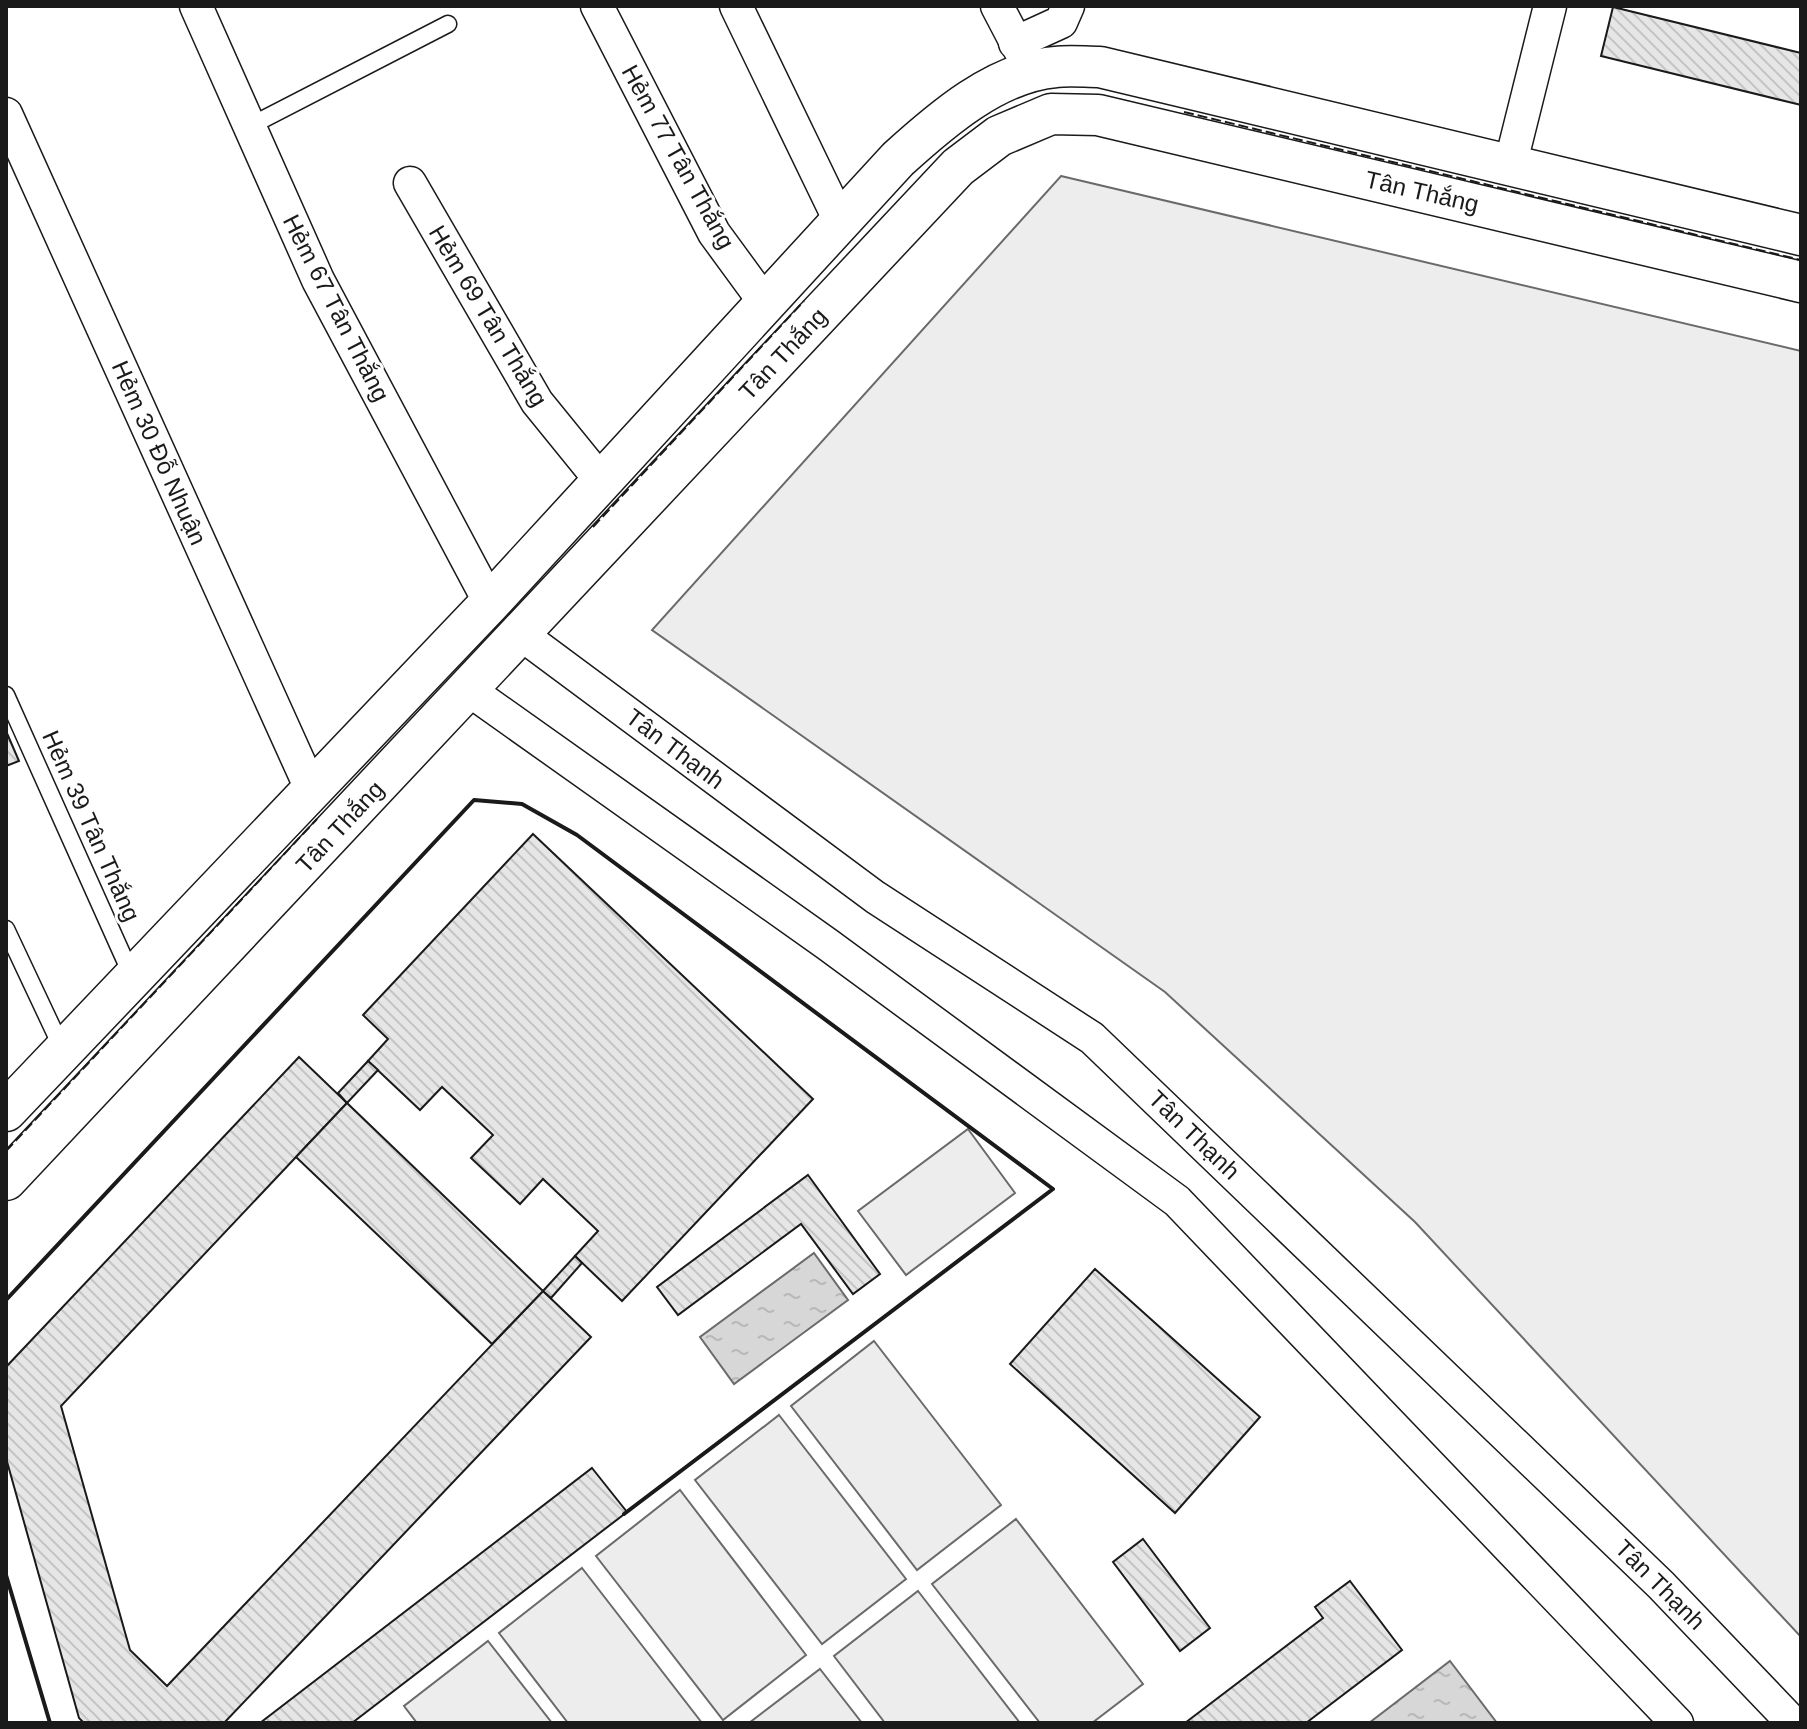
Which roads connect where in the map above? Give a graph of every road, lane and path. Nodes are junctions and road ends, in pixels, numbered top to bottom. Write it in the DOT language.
graph roads {
  1 [pos="597,6"];
  2 [pos="736,6"];
  3 [pos="997,6"];
  4 [pos="1068,6"];
  5 [pos="1550,6"];
  6 [pos="199,7"];
  7 [pos="448,24"];
  8 [pos="1023,58"];
  9 [pos="6,114"];
  10 [pos="1051,114"];
  11 [pos="250,126"];
  12 [pos="1510,166"];
  13 [pos="410,183"];
  14 [pos="840,221"];
  15 [pos="1801,235"];
  16 [pos="877,252"];
  17 [pos="1801,282"];
  18 [pos="766,304"];
  19 [pos="602,482"];
  20 [pos="490,603"];
  21 [pos="522,635"];
  22 [pos="433,663"];
  23 [pos="469,690"];
  24 [pos="6,695"];
  25 [pos="312,791"];
  26 [pos="6,929"];
  27 [pos="133,978"];
  28 [pos="63,1049"];
  29 [pos="6,1111"];
  30 [pos="6,1180"];
  31 [pos="1677,1723"];
  32 [pos="1793,1723"];
  1 -- 18 [label="street, Hẻm 77 Tân Thắng"];
  2 -- 14 [label="street"];
  3 -- 8 [label="street"];
  4 -- 8 [label="street"];
  5 -- 12 [label="street"];
  6 -- 11 [label="street, Hẻm 67 Tân Thắng"];
  7 -- 11 [label="lane"];
  8 -- 10 [label="street"];
  8 -- 12 [label="street, Tân Thắng"];
  8 -- 14 [label="street, Tân Thắng"];
  9 -- 25 [label="street, Hẻm 30 Đỗ Nhuận"];
  10 -- 16 [label="street, Tân Thắng"];
  10 -- 17 [label="street, Tân Thắng"];
  11 -- 20 [label="street, Hẻm 67 Tân Thắng"];
  12 -- 15 [label="street, Tân Thắng"];
  13 -- 19 [label="street, Hẻm 69 Tân Thắng"];
  14 -- 16 [label="street"];
  14 -- 18 [label="street, Tân Thắng"];
  16 -- 21 [label="street, Tân Thắng"];
  18 -- 19 [label="street, Tân Thắng"];
  19 -- 20 [label="street, Tân Thắng"];
  20 -- 21 [label="street"];
  20 -- 22 [label="street, Tân Thắng"];
  21 -- 23 [label="street, Tân Thắng"];
  21 -- 32 [label="street, Tân Thạnh"];
  22 -- 23 [label="street"];
  22 -- 25 [label="street, Tân Thắng"];
  23 -- 30 [label="street, Tân Thắng"];
  23 -- 31 [label="street"];
  24 -- 27 [label="lane, Hẻm 39 Tân Thắng"];
  25 -- 27 [label="street, Tân Thắng"];
  26 -- 28 [label="lane"];
  27 -- 28 [label="street, Tân Thắng"];
  28 -- 29 [label="street, Tân Thắng"];
}
